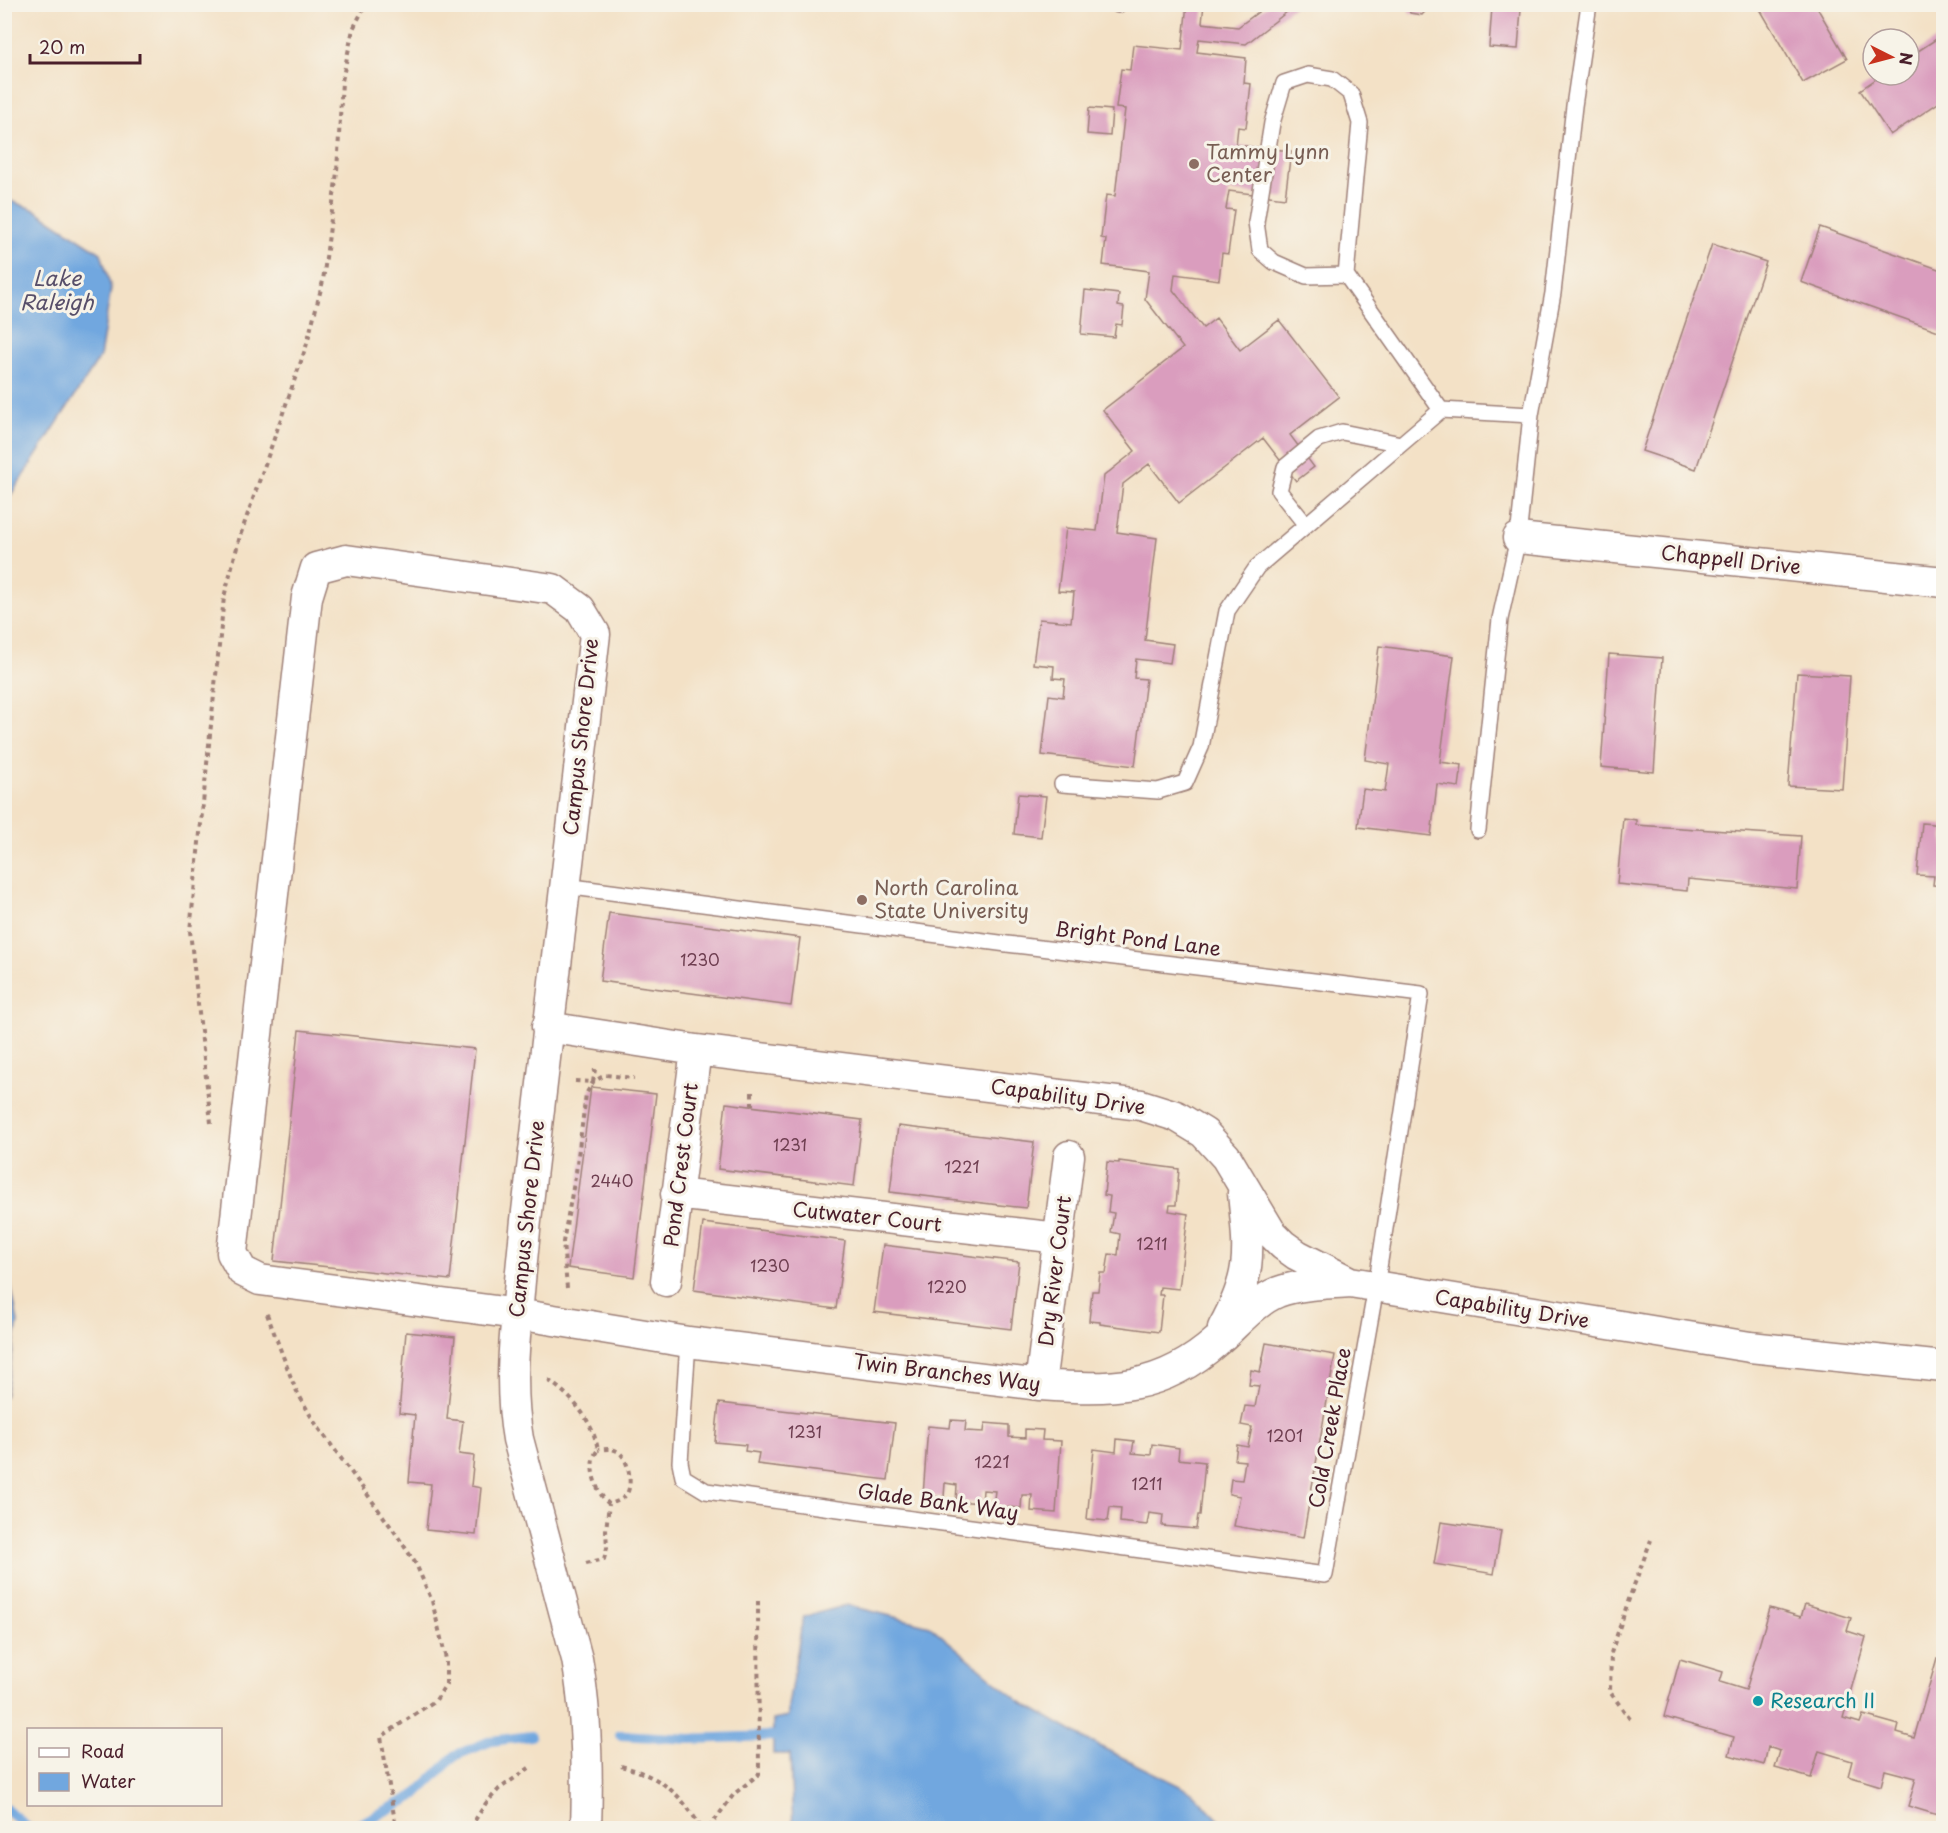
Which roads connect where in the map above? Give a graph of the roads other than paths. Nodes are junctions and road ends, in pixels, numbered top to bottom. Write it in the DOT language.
graph roads {
  1 [pos="1589,4"];
  2 [pos="1346,274"];
  3 [pos="1441,410"];
  4 [pos="1532,415"];
  5 [pos="1401,444"];
  6 [pos="1306,525"];
  7 [pos="1518,538"];
  8 [pos="1944,582"];
  9 [pos="580,609"];
  10 [pos="1062,784"];
  11 [pos="1478,830"];
  12 [pos="565,886"];
  13 [pos="1421,994"];
  14 [pos="548,1028"];
  15 [pos="696,1050"];
  16 [pos="1069,1156"];
  17 [pos="1242,1185"];
  18 [pos="676,1194"];
  19 [pos="1059,1238"];
  20 [pos="666,1281"];
  21 [pos="1363,1284"];
  22 [pos="517,1314"];
  23 [pos="688,1342"];
  24 [pos="1214,1344"];
  25 [pos="1944,1366"];
  26 [pos="1040,1385"];
  27 [pos="1325,1575"];
  28 [pos="586,1828"];
  1 -- 4 [label="lane"];
  2 -- 2 [label="lane"];
  2 -- 3 [label="lane"];
  3 -- 4 [label="lane"];
  3 -- 5 [label="lane"];
  4 -- 7 [label="lane"];
  5 -- 6 [label="lane"];
  5 -- 6 [label="lane"];
  6 -- 10 [label="lane"];
  7 -- 8 [label="street, Chappell Drive"];
  7 -- 11 [label="lane"];
  9 -- 12 [label="street, Campus Shore Drive"];
  9 -- 22 [label="street, Twin Branches Way"];
  12 -- 13 [label="lane, Bright Pond Lane"];
  12 -- 14 [label="street, Campus Shore Drive"];
  13 -- 21 [label="lane, Cold Creek Place"];
  14 -- 15 [label="street, Capability Drive"];
  14 -- 22 [label="street, Campus Shore Drive"];
  15 -- 17 [label="street, Capability Drive"];
  15 -- 18 [label="street, Pond Crest Court"];
  16 -- 19 [label="street, Dry River Court"];
  17 -- 21 [label="street, Capability Drive"];
  17 -- 24 [label="street"];
  18 -- 19 [label="street, Cutwater Court"];
  18 -- 20 [label="street, Pond Crest Court"];
  19 -- 26 [label="street, Dry River Court"];
  21 -- 24 [label="street, Twin Branches Way"];
  21 -- 25 [label="street, Capability Drive"];
  21 -- 27 [label="lane, Cold Creek Place"];
  22 -- 23 [label="street, Twin Branches Way"];
  22 -- 28 [label="street, Campus Shore Drive"];
  23 -- 26 [label="street, Twin Branches Way"];
  23 -- 27 [label="lane, Glade Bank Way"];
  24 -- 26 [label="street, Twin Branches Way"];
}
